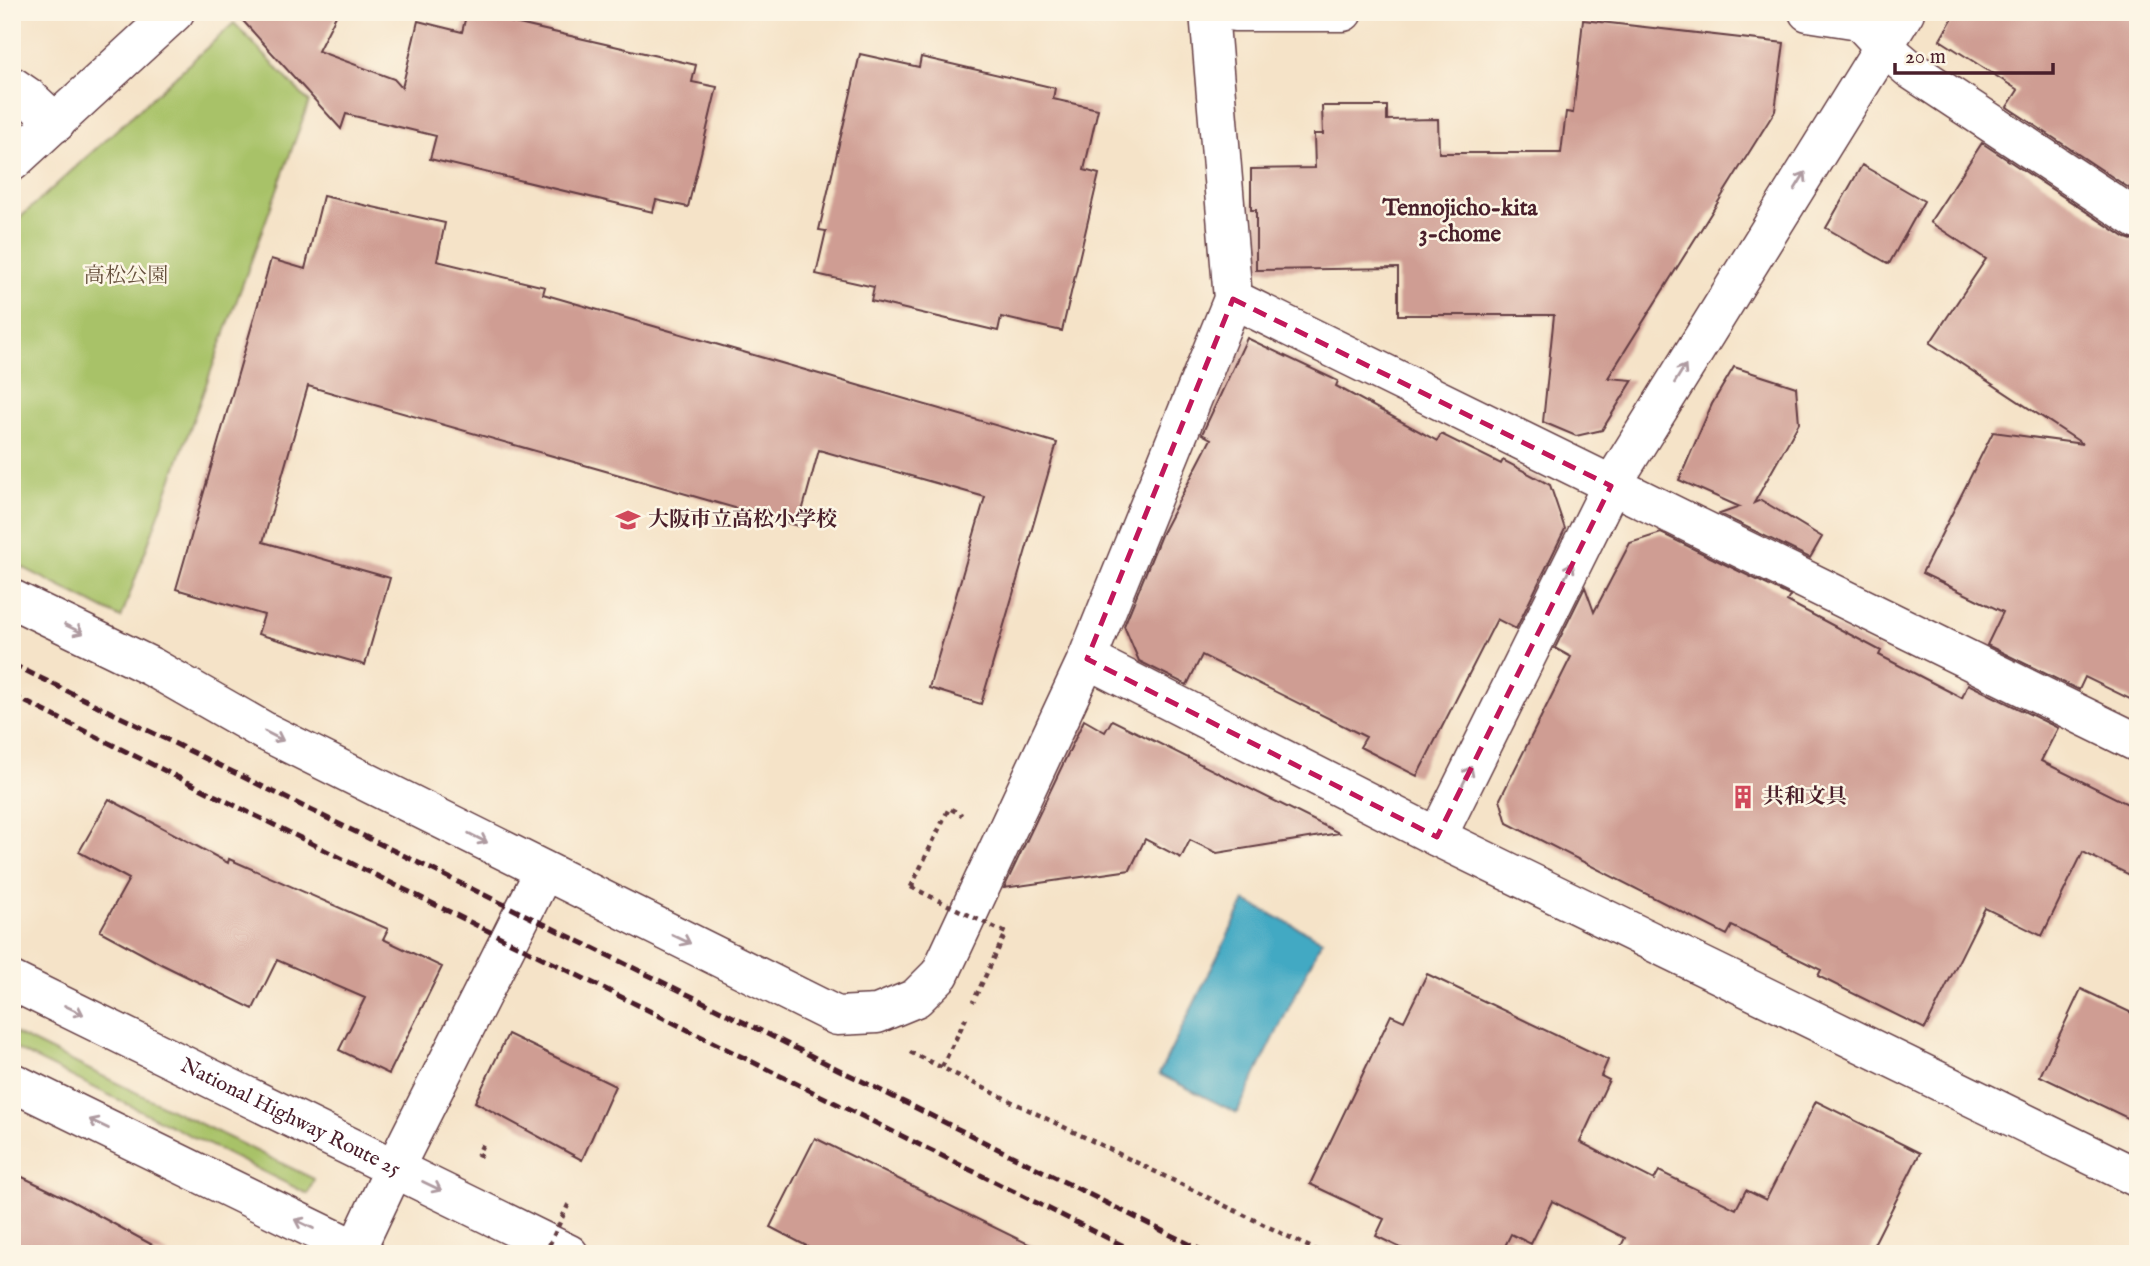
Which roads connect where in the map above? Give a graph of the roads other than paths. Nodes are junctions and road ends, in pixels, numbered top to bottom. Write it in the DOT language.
graph roads {
  1 [pos="175,12"];
  2 [pos="1209,12"];
  3 [pos="1234,12"];
  4 [pos="1343,12"];
  5 [pos="1808,12"];
  6 [pos="1905,12"];
  7 [pos="1884,47"];
  8 [pos="12,86"];
  9 [pos="55,123"];
  10 [pos="12,162"];
  11 [pos="2138,220"];
  12 [pos="1233,299"];
  13 [pos="1611,486"];
  14 [pos="12,599"];
  15 [pos="1087,659"];
  16 [pos="2138,743"];
  17 [pos="1437,837"];
  18 [pos="544,871"];
  19 [pos="12,981"];
  20 [pos="12,1082"];
  21 [pos="395,1167"];
  22 [pos="2138,1178"];
  23 [pos="358,1252"];
  24 [pos="569,1254"];
  1 -- 9 [label="main road"];
  2 -- 12 [label="main road"];
  3 -- 4 [label="main road"];
  5 -- 7 [label="main road"];
  6 -- 7 [label="main road"];
  7 -- 11 [label="main road"];
  13 -- 7 [label="main road, one-way"];
  8 -- 9 [label="main road"];
  9 -- 10 [label="main road"];
  12 -- 13 [label="main road"];
  12 -- 15 [label="main road"];
  13 -- 16 [label="main road"];
  17 -- 13 [label="main road, one-way"];
  14 -- 18 [label="main road, one-way"];
  15 -- 17 [label="main road"];
  18 -- 15 [label="main road, one-way"];
  17 -- 22 [label="main road"];
  18 -- 21 [label="main road"];
  19 -- 21 [label="main road, National Highway Route 25, one-way"];
  23 -- 20 [label="main road, one-way"];
  21 -- 23 [label="main road"];
  21 -- 24 [label="main road, National Highway Route 25, one-way"];
}
